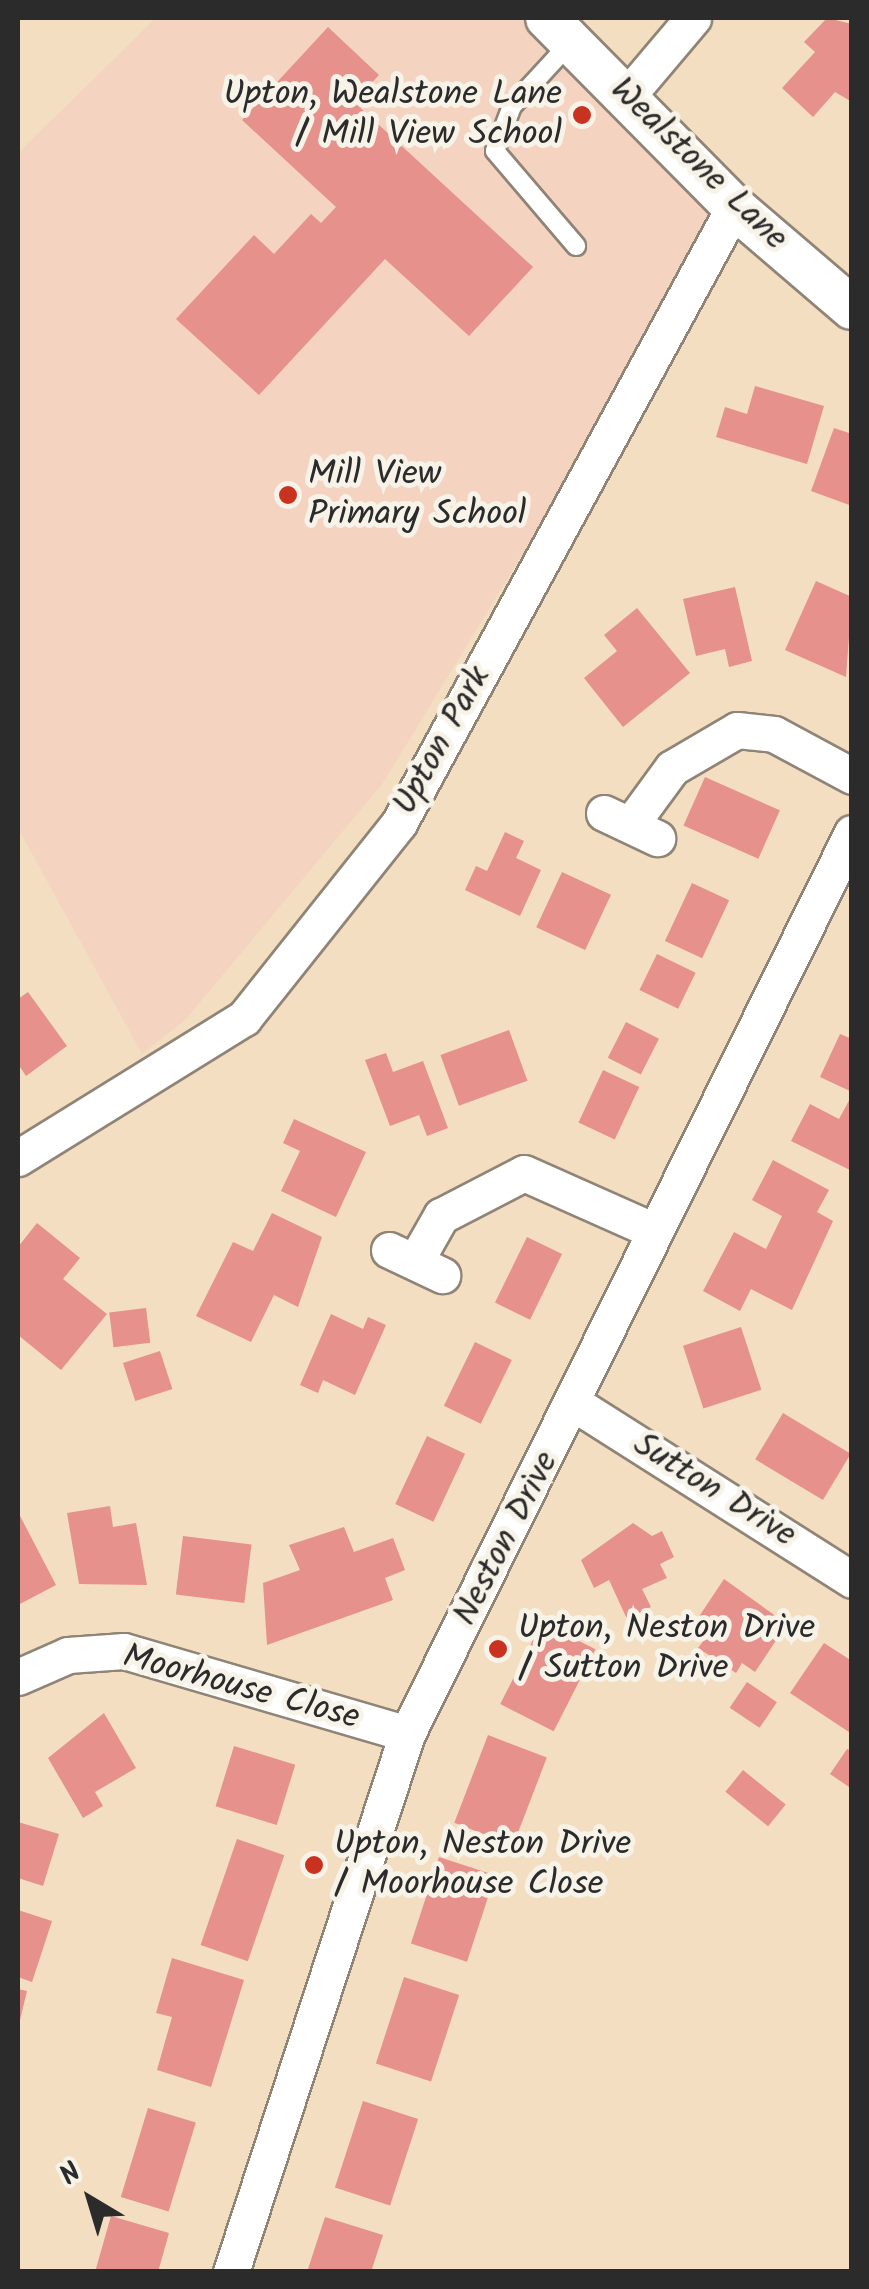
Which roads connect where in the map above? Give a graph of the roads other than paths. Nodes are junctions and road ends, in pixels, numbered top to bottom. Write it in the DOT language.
graph roads {
  1 [pos="693,18"];
  2 [pos="559,30"];
  3 [pos="628,95"];
  4 [pos="734,207"];
  5 [pos="576,246"];
  6 [pos="852,308"];
  7 [pos="852,776"];
  8 [pos="631,825"];
  9 [pos="852,834"];
  10 [pos="18,1158"];
  11 [pos="654,1230"];
  12 [pos="416,1261"];
  13 [pos="575,1404"];
  14 [pos="852,1580"];
  15 [pos="18,1678"];
  16 [pos="408,1734"];
  17 [pos="231,2272"];
  1 -- 3 [label="street"];
  2 -- 3 [label="street, Wealstone Lane"];
  2 -- 5 [label="lane"];
  3 -- 4 [label="street, Wealstone Lane"];
  4 -- 6 [label="street, Wealstone Lane"];
  4 -- 10 [label="street, Upton Park"];
  7 -- 8 [label="street"];
  9 -- 11 [label="street, Neston Drive"];
  11 -- 12 [label="street"];
  11 -- 13 [label="street, Neston Drive"];
  13 -- 14 [label="street, Sutton Drive"];
  13 -- 16 [label="street, Neston Drive"];
  15 -- 16 [label="street, Moorhouse Close"];
  16 -- 17 [label="street, Neston Drive"];
}
